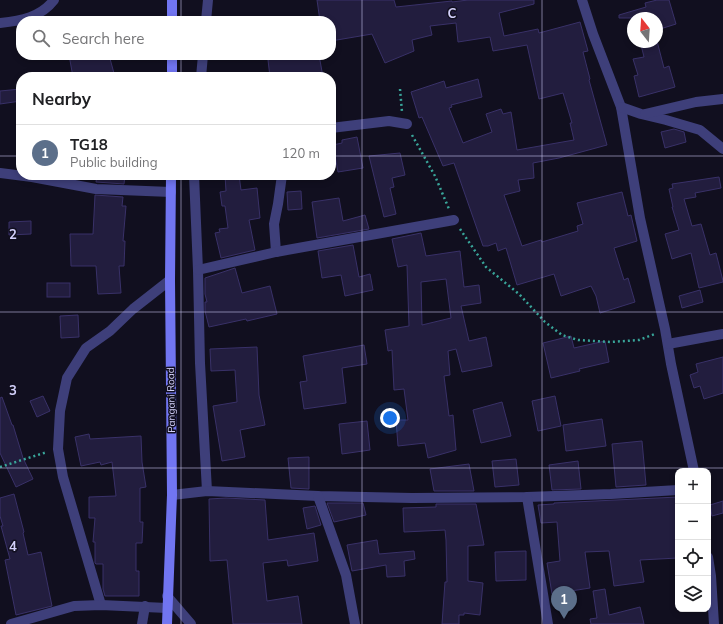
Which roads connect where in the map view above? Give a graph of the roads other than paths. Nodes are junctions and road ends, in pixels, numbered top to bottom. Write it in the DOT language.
graph roads {
  1 [pos="54,0"];
  2 [pos="172,0"];
  3 [pos="208,0"];
  4 [pos="582,0"];
  5 [pos="32,16"];
  6 [pos="172,16"];
  7 [pos="206,16"];
  8 [pos="16,21"];
  9 [pos="0,23"];
  10 [pos="172,60"];
  11 [pos="203,60"];
  12 [pos="172,72"];
  13 [pos="201,72"];
  14 [pos="723,99"];
  15 [pos="621,107"];
  16 [pos="641,114"];
  17 [pos="407,124"];
  18 [pos="336,127"];
  19 [pos="723,149"];
  20 [pos="0,173"];
  21 [pos="16,175"];
  22 [pos="47,180"];
  23 [pos="171,180"];
  24 [pos="194,180"];
  25 [pos="281,180"];
  26 [pos="171,192"];
  27 [pos="454,220"];
  28 [pos="276,252"];
  29 [pos="198,270"];
  30 [pos="170,280"];
  31 [pos="723,334"];
  32 [pos="668,344"];
  33 [pos="693,468"];
  34 [pos="675,490"];
  35 [pos="207,491"];
  36 [pos="172,495"];
  37 [pos="318,496"];
  38 [pos="527,497"];
  39 [pos="711,576"];
  40 [pos="167,596"];
  41 [pos="101,605"];
  42 [pos="145,606"];
  43 [pos="167,608"];
  44 [pos="11,624"];
  45 [pos="142,624"];
  46 [pos="167,624"];
  47 [pos="191,624"];
  48 [pos="355,624"];
  49 [pos="548,624"];
  50 [pos="714,624"];
  1 -- 5 [label="street"];
  2 -- 6 [label="main road"];
  3 -- 7 [label="street"];
  4 -- 15 [label="street"];
  8 -- 9 [label="street"];
  10 -- 12 [label="main road"];
  11 -- 13 [label="street"];
  14 -- 16 [label="street"];
  15 -- 16 [label="street"];
  15 -- 32 [label="street"];
  16 -- 19 [label="street"];
  17 -- 18 [label="street"];
  20 -- 21 [label="street"];
  22 -- 26 [label="street"];
  23 -- 26 [label="main road, Pangani Road"];
  24 -- 29 [label="street"];
  25 -- 28 [label="street"];
  26 -- 30 [label="main road, Pangani Road"];
  27 -- 28 [label="street"];
  28 -- 29 [label="street"];
  29 -- 35 [label="street"];
  30 -- 36 [label="main road, Pangani Road"];
  30 -- 41 [label="street"];
  31 -- 32 [label="street"];
  32 -- 33 [label="street"];
  34 -- 38 [label="street"];
  35 -- 36 [label="street"];
  35 -- 37 [label="street"];
  36 -- 40 [label="main road, Pangani Road"];
  37 -- 38 [label="street"];
  37 -- 48 [label="street"];
  38 -- 49 [label="street"];
  39 -- 50 [label="street"];
  40 -- 43 [label="main road, Pangani Road"];
  40 -- 47 [label="street"];
  41 -- 42 [label="street"];
  41 -- 44 [label="street"];
  42 -- 43 [label="street"];
  42 -- 45 [label="street"];
  43 -- 46 [label="main road, Pangani Road"];
}
